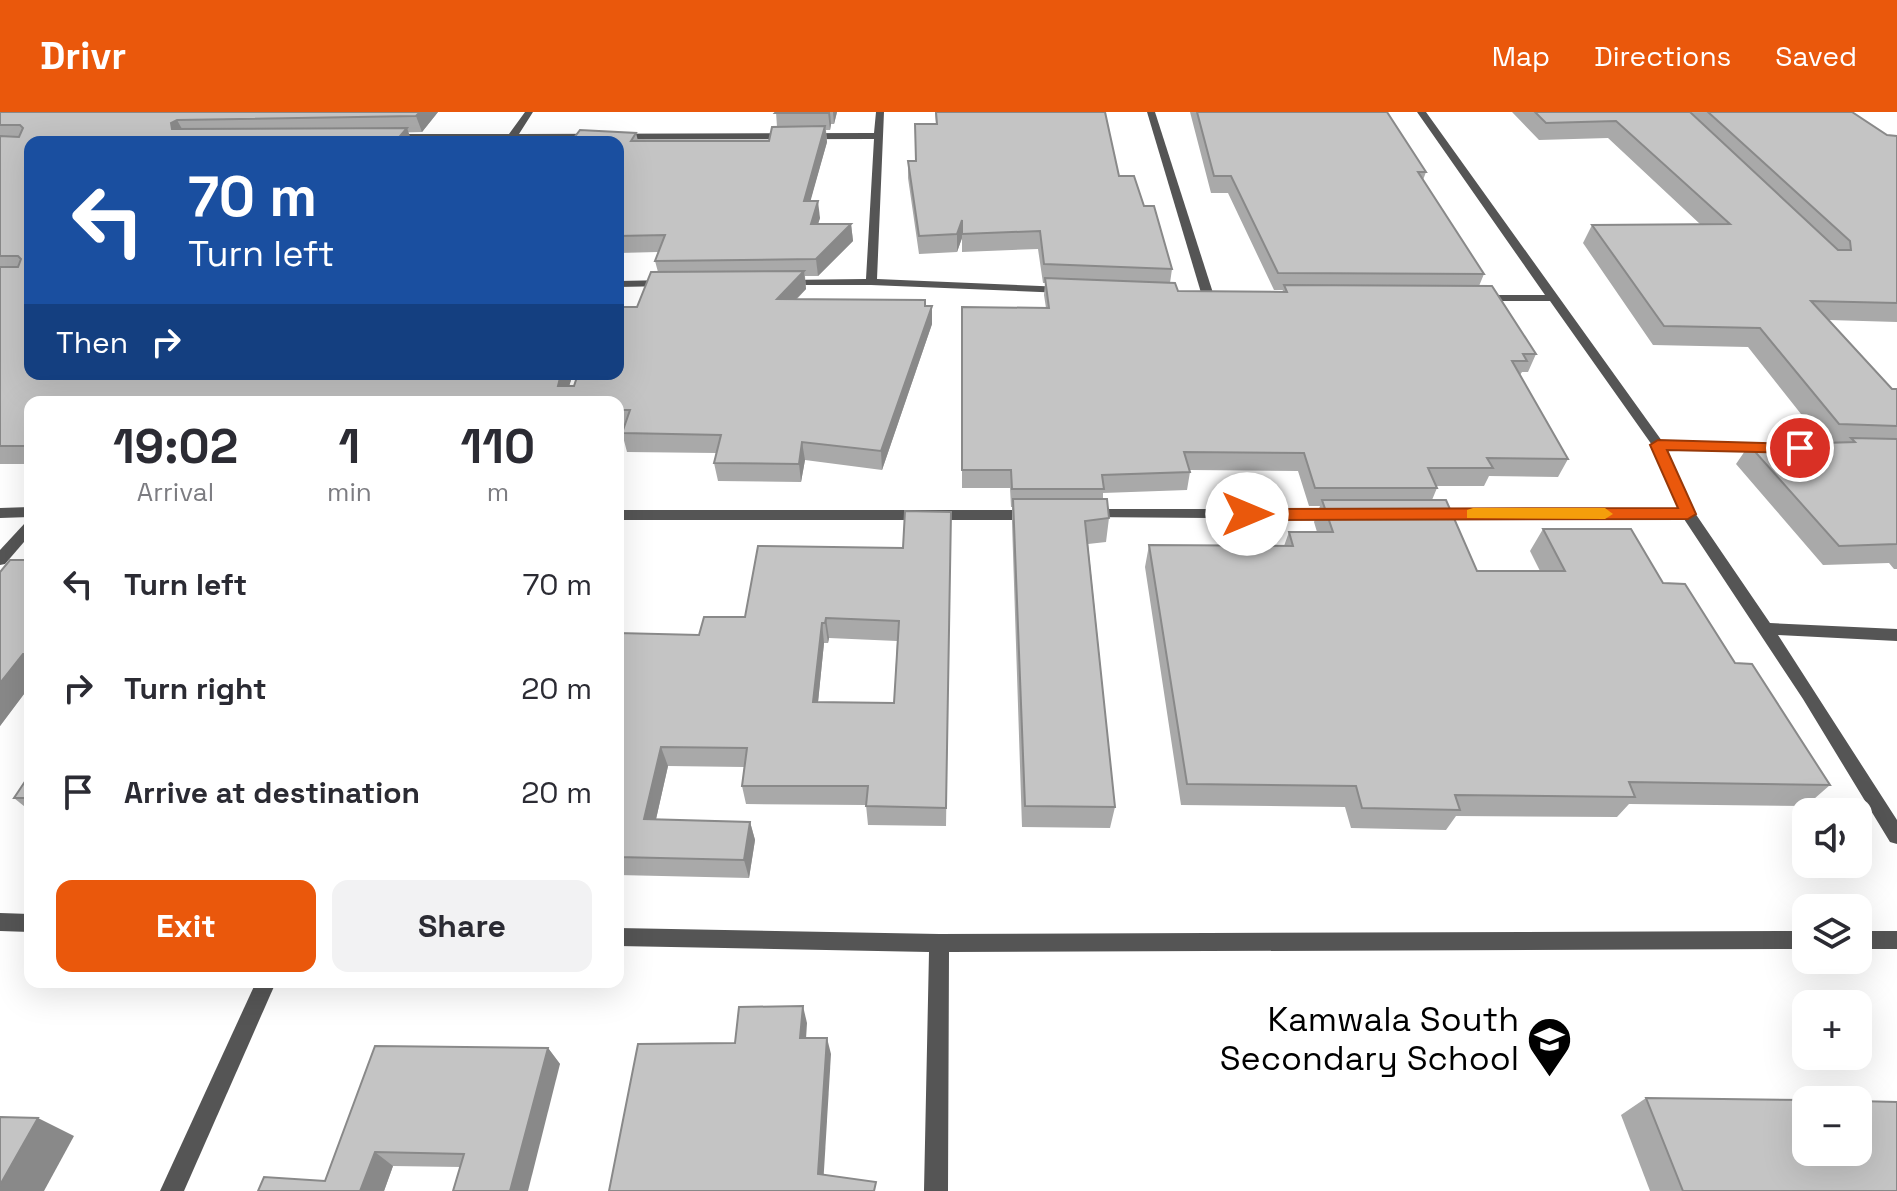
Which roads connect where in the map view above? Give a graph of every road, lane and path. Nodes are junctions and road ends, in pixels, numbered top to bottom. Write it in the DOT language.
graph roads {
  1 [pos="529,112"];
  2 [pos="880,112"];
  3 [pos="1151,112"];
  4 [pos="1421,112"];
  5 [pos="513,136"];
  6 [pos="877,136"];
  7 [pos="624,137"];
  8 [pos="871,282"];
  9 [pos="681,283"];
  10 [pos="776,283"];
  11 [pos="624,284"];
  12 [pos="1084,291"];
  13 [pos="1192,295"];
  14 [pos="1208,296"];
  15 [pos="1223,296"];
  16 [pos="1458,297"];
  17 [pos="1552,298"];
  18 [pos="1658,445"];
  19 [pos="1784,448"];
  20 [pos="24,512"];
  21 [pos="0,513"];
  22 [pos="1081,514"];
  23 [pos="1353,514"];
  24 [pos="1417,514"];
  25 [pos="1688,514"];
  26 [pos="624,515"];
  27 [pos="1049,515"];
  28 [pos="24,533"];
  29 [pos="0,560"];
  30 [pos="1766,629"];
  31 [pos="1897,635"];
  32 [pos="1897,836"];
  33 [pos="0,922"];
  34 [pos="24,923"];
  35 [pos="624,937"];
  36 [pos="1792,940"];
  37 [pos="1872,940"];
  38 [pos="1897,940"];
  39 [pos="939,943"];
  40 [pos="263,988"];
  41 [pos="172,1191"];
  42 [pos="936,1191"];
  1 -- 5 [label="street"];
  2 -- 6 [label="street"];
  3 -- 14 [label="street"];
  4 -- 17 [label="street"];
  6 -- 7 [label="street"];
  6 -- 8 [label="street"];
  8 -- 10 [label="street"];
  8 -- 12 [label="street"];
  9 -- 11 [label="street"];
  13 -- 14 [label="street"];
  14 -- 15 [label="street"];
  16 -- 17 [label="street"];
  17 -- 18 [label="street"];
  18 -- 19 [label="street"];
  18 -- 25 [label="street"];
  20 -- 21 [label="street"];
  22 -- 23 [label="street"];
  24 -- 25 [label="street"];
  25 -- 30 [label="street"];
  26 -- 27 [label="street"];
  28 -- 29 [label="street"];
  30 -- 31 [label="street"];
  30 -- 32 [label="street"];
  33 -- 34 [label="street"];
  35 -- 39 [label="street"];
  36 -- 39 [label="street"];
  37 -- 38 [label="street"];
  39 -- 42 [label="street"];
  40 -- 41 [label="street"];
}
